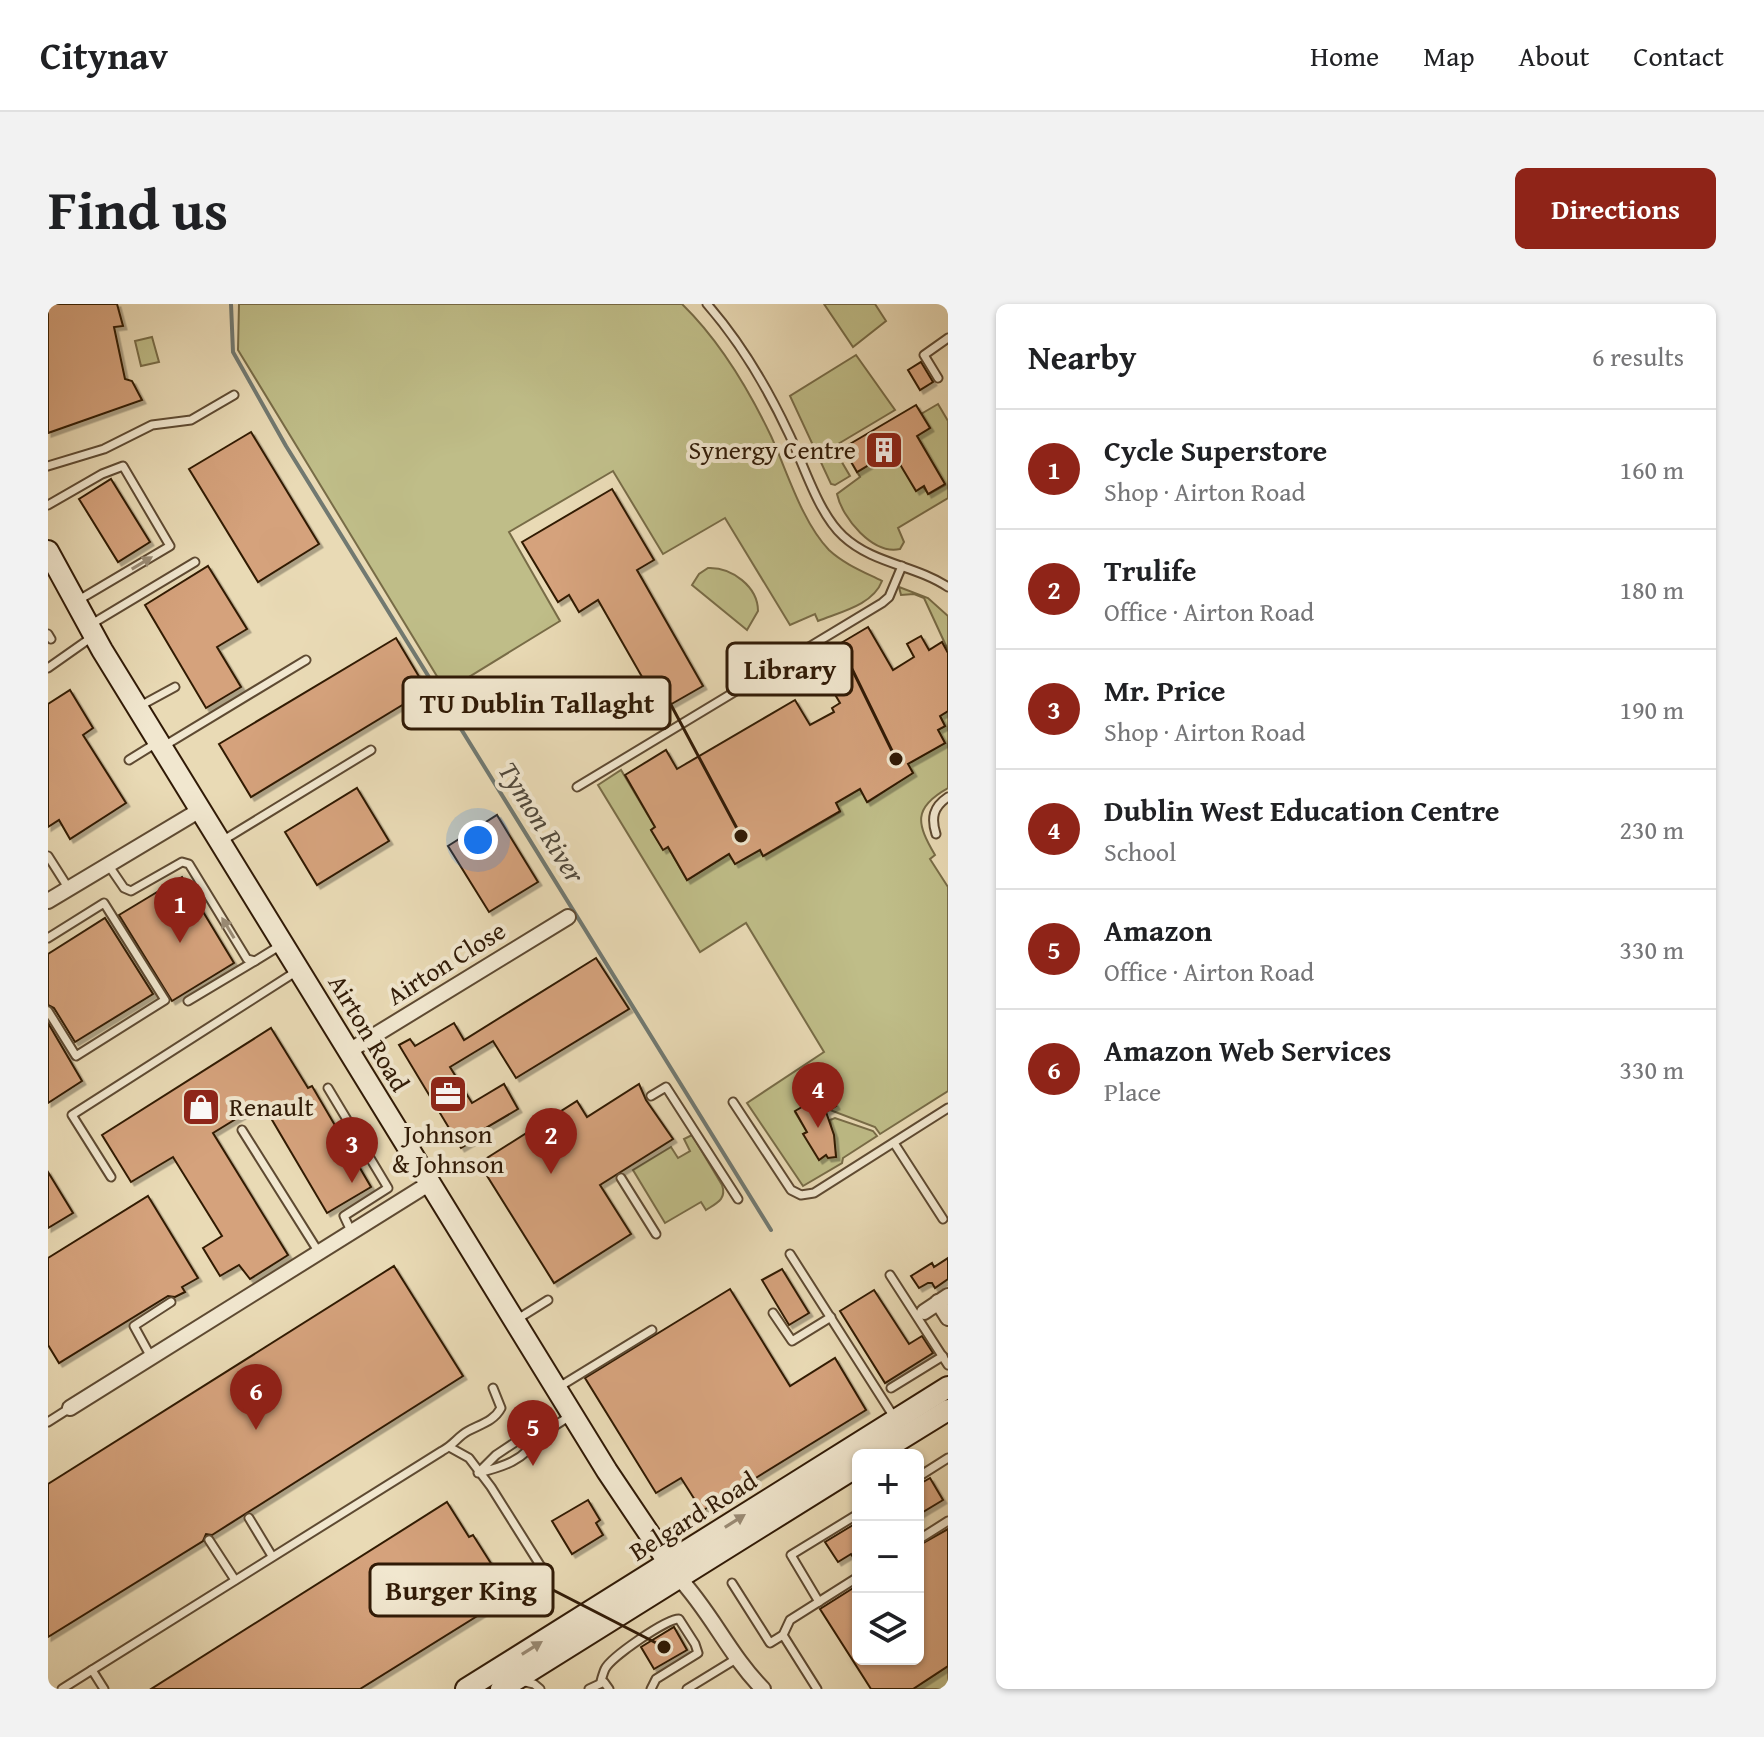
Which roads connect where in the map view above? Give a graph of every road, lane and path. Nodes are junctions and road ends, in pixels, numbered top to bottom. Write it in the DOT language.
graph roads {
  1 [pos="707,304"];
  2 [pos="948,338"];
  3 [pos="938,378"];
  4 [pos="234,395"];
  5 [pos="48,466"];
  6 [pos="48,505"];
  7 [pos="48,551"];
  8 [pos="195,562"];
  9 [pos="902,566"];
  10 [pos="948,587"];
  11 [pos="75,602"];
  12 [pos="91,631"];
  13 [pos="306,660"];
  14 [pos="48,668"];
  15 [pos="175,687"];
  16 [pos="138,707"];
  17 [pos="160,744"];
  18 [pos="371,750"];
  19 [pos="129,760"];
  20 [pos="577,787"];
  21 [pos="948,797"];
  22 [pos="200,810"];
  23 [pos="936,834"];
  24 [pos="220,842"];
  25 [pos="48,856"];
  26 [pos="109,866"];
  27 [pos="69,889"];
  28 [pos="48,901"];
  29 [pos="568,917"];
  30 [pos="48,938"];
  31 [pos="283,944"];
  32 [pos="255,961"];
  33 [pos="299,970"];
  34 [pos="188,1001"];
  35 [pos="48,1011"];
  36 [pos="349,1051"];
  37 [pos="328,1088"];
  38 [pos="651,1096"];
  39 [pos="733,1102"];
  40 [pos="948,1108"];
  41 [pos="242,1130"];
  42 [pos="894,1143"];
  43 [pos="111,1177"];
  44 [pos="621,1178"];
  45 [pos="430,1183"];
  46 [pos="738,1199"];
  47 [pos="943,1219"];
  48 [pos="351,1231"];
  49 [pos="656,1234"];
  50 [pos="318,1251"];
  51 [pos="790,1254"];
  52 [pos="890,1275"];
  53 [pos="943,1299"];
  54 [pos="548,1300"];
  55 [pos="171,1302"];
  56 [pos="924,1312"];
  57 [pos="773,1313"];
  58 [pos="831,1317"];
  59 [pos="948,1318"];
  60 [pos="515,1321"];
  61 [pos="652,1330"];
  62 [pos="943,1356"];
  63 [pos="151,1357"];
  64 [pos="948,1365"];
  65 [pos="948,1387"];
  66 [pos="493,1388"];
  67 [pos="891,1388"];
  68 [pos="557,1389"];
  69 [pos="70,1408"];
  70 [pos="948,1410"];
  71 [pos="572,1414"];
  72 [pos="896,1420"];
  73 [pos="48,1421"];
  74 [pos="537,1437"];
  75 [pos="451,1448"];
  76 [pos="885,1449"];
  77 [pos="948,1458"];
  78 [pos="852,1469"];
  79 [pos="478,1473"];
  80 [pos="924,1473"];
  81 [pos="249,1518"];
  82 [pos="852,1518"];
  83 [pos="948,1521"];
  84 [pos="924,1536"];
  85 [pos="209,1540"];
  86 [pos="272,1556"];
  87 [pos="674,1570"];
  88 [pos="235,1580"];
  89 [pos="852,1581"];
  90 [pos="732,1583"];
  91 [pos="819,1602"];
  92 [pos="512,1608"];
  93 [pos="783,1635"];
  94 [pos="736,1659"];
  95 [pos="92,1670"];
  96 [pos="601,1682"];
  97 [pos="508,1685"];
  98 [pos="62,1689"];
  99 [pos="104,1689"];
  100 [pos="466,1689"];
  101 [pos="540,1689"];
  102 [pos="589,1689"];
  103 [pos="609,1689"];
  104 [pos="651,1689"];
  105 [pos="687,1689"];
  106 [pos="763,1689"];
  107 [pos="817,1689"];
  1 -- 9 [label="lane"];
  2 -- 3 [label="lane"];
  4 -- 5 [label="lane"];
  11 -- 6 [label="lane, one-way"];
  7 -- 11 [label="street, Airton Road"];
  8 -- 12 [label="lane"];
  9 -- 10 [label="lane"];
  9 -- 20 [label="lane"];
  11 -- 12 [label="street, Airton Road"];
  12 -- 14 [label="lane"];
  12 -- 16 [label="street, Airton Road"];
  13 -- 17 [label="lane"];
  15 -- 16 [label="lane"];
  16 -- 17 [label="street, Airton Road"];
  17 -- 19 [label="lane"];
  17 -- 22 [label="street, Airton Road"];
  18 -- 24 [label="lane"];
  21 -- 23 [label="lane"];
  22 -- 24 [label="street, Airton Road"];
  22 -- 26 [label="street"];
  24 -- 31 [label="street, Airton Road"];
  25 -- 27 [label="lane"];
  26 -- 27 [label="street"];
  32 -- 26 [label="lane, one-way"];
  27 -- 28 [label="street"];
  29 -- 36 [label="street, Airton Close"];
  30 -- 35 [label="lane"];
  31 -- 32 [label="lane"];
  31 -- 33 [label="street, Airton Road"];
  32 -- 34 [label="lane"];
  33 -- 36 [label="street, Airton Road"];
  33 -- 43 [label="lane"];
  36 -- 45 [label="street, Airton Road"];
  37 -- 48 [label="lane"];
  38 -- 46 [label="lane"];
  39 -- 42 [label="lane"];
  40 -- 42 [label="lane"];
  41 -- 50 [label="lane"];
  42 -- 47 [label="lane"];
  44 -- 49 [label="lane"];
  45 -- 48 [label="street"];
  45 -- 60 [label="street, Airton Road"];
  48 -- 50 [label="street"];
  50 -- 63 [label="street"];
  51 -- 58 [label="lane"];
  52 -- 62 [label="lane"];
  53 -- 56 [label="street"];
  53 -- 59 [label="street"];
  54 -- 60 [label="lane"];
  55 -- 63 [label="lane"];
  57 -- 58 [label="lane"];
  58 -- 72 [label="lane"];
  60 -- 68 [label="street, Airton Road"];
  61 -- 68 [label="lane"];
  62 -- 64 [label="lane"];
  62 -- 67 [label="lane"];
  63 -- 69 [label="street"];
  65 -- 72 [label="street, Belgard Road"];
  66 -- 75 [label="lane"];
  68 -- 71 [label="street, Airton Road"];
  69 -- 73 [label="lane"];
  70 -- 76 [label="street"];
  71 -- 74 [label="lane"];
  71 -- 87 [label="street, Airton Road"];
  87 -- 72 [label="street, Belgard Road, one-way"];
  74 -- 79 [label="lane"];
  74 -- 79 [label="lane"];
  75 -- 79 [label="lane"];
  75 -- 86 [label="lane"];
  77 -- 80 [label="lane"];
  78 -- 87 [label="street, Belgard Road"];
  79 -- 92 [label="lane"];
  81 -- 86 [label="lane"];
  82 -- 91 [label="lane"];
  83 -- 84 [label="lane"];
  85 -- 88 [label="lane"];
  86 -- 88 [label="lane"];
  87 -- 94 [label="street"];
  87 -- 97 [label="street, Belgard Road"];
  100 -- 87 [label="street, Belgard Road, one-way"];
  88 -- 95 [label="lane"];
  89 -- 91 [label="lane"];
  90 -- 93 [label="lane"];
  91 -- 93 [label="lane"];
  93 -- 107 [label="lane"];
  94 -- 105 [label="lane"];
  94 -- 106 [label="street"];
  95 -- 98 [label="lane"];
  95 -- 99 [label="lane"];
  96 -- 102 [label="lane"];
  96 -- 103 [label="lane"];
  96 -- 104 [label="lane"];
  97 -- 101 [label="lane"];
}
